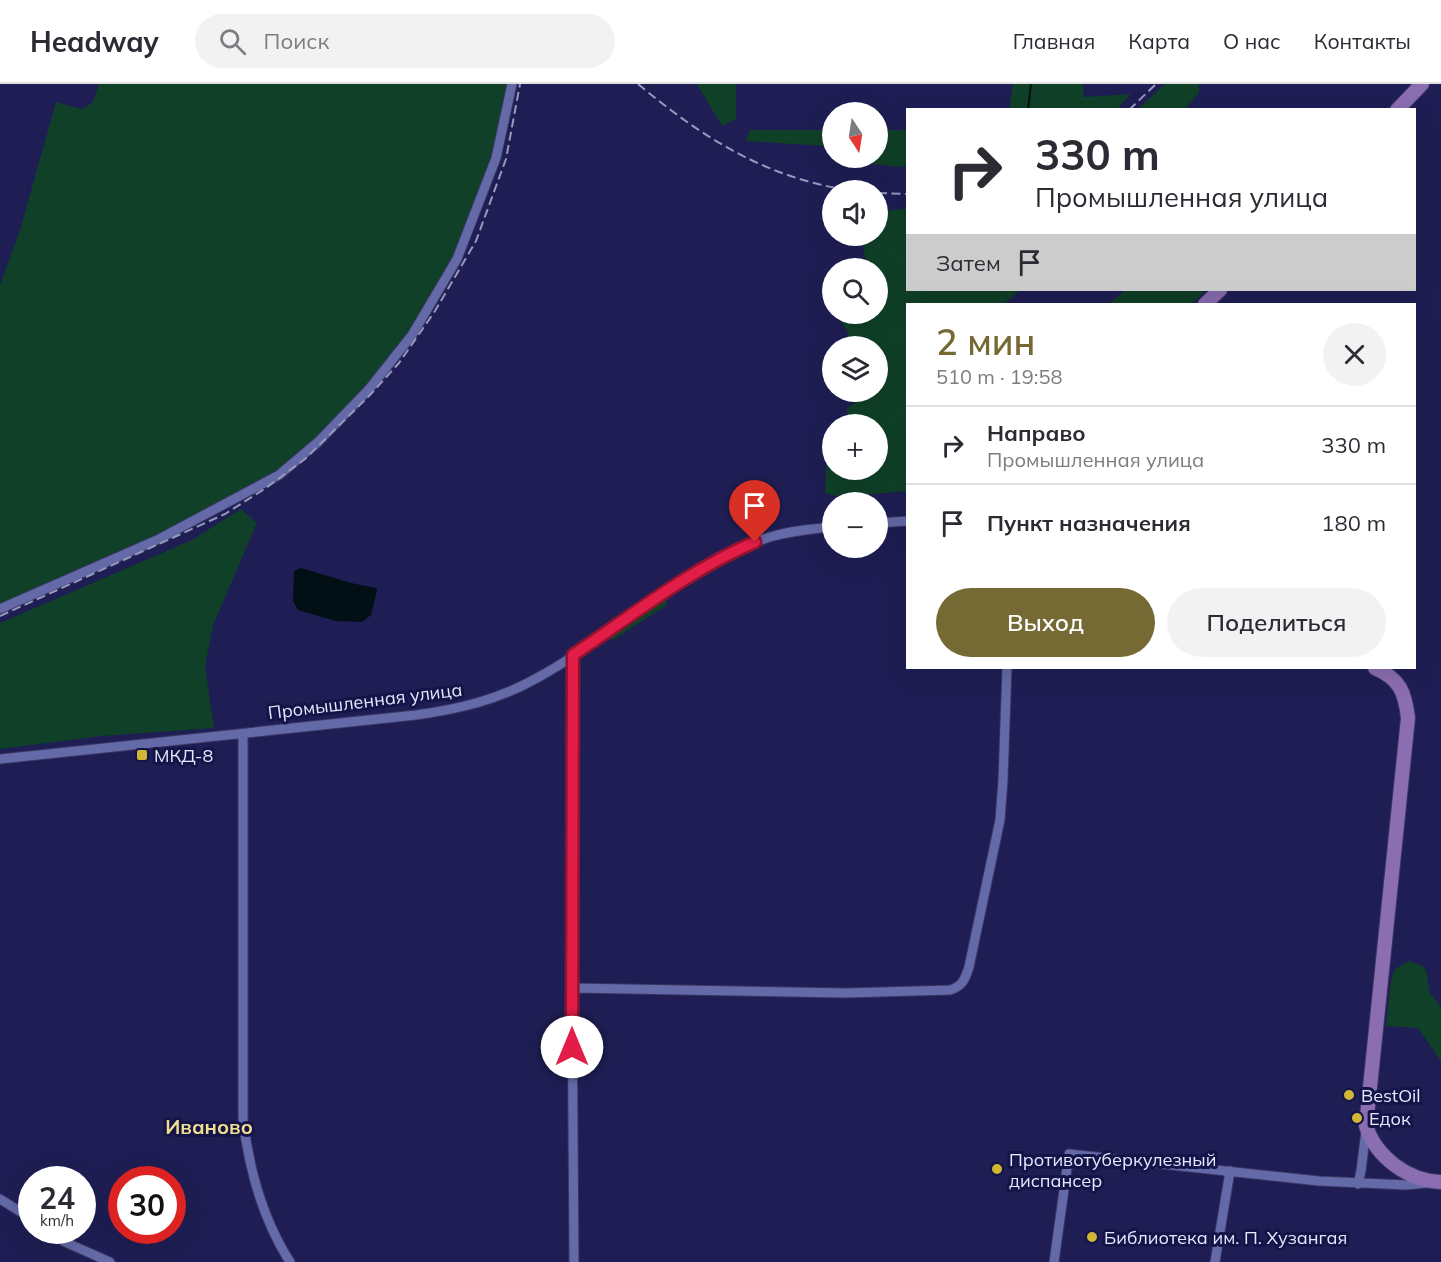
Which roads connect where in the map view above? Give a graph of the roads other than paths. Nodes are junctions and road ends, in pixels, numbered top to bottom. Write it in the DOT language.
graph roads {
  1 [pos="512,84"];
  2 [pos="1422,84"];
  3 [pos="1399,108"];
  4 [pos="1219,291"];
  5 [pos="1206,303"];
  6 [pos="906,521"];
  7 [pos="888,522"];
  8 [pos="822,529"];
  9 [pos="0,609"];
  10 [pos="573,655"];
  11 [pos="1007,669"];
  12 [pos="1377,669"];
  13 [pos="243,734"];
  14 [pos="0,759"];
  15 [pos="572,988"];
  16 [pos="1366,1126"];
  17 [pos="1230,1171"];
  18 [pos="1437,1182"];
  19 [pos="1358,1184"];
  20 [pos="0,1199"];
  21 [pos="18,1210"];
  22 [pos="70,1244"];
  23 [pos="110,1262"];
  24 [pos="290,1262"];
  25 [pos="574,1262"];
  26 [pos="1054,1262"];
  27 [pos="1215,1262"];
  1 -- 9 [label="street"];
  2 -- 3 [label="street"];
  4 -- 5 [label="street"];
  6 -- 7 [label="street"];
  8 -- 10 [label="street, Промышленная улица"];
  10 -- 13 [label="street, Промышленная улица"];
  10 -- 15 [label="street"];
  11 -- 15 [label="street"];
  12 -- 16 [label="street"];
  13 -- 14 [label="street, Промышленная улица"];
  13 -- 24 [label="street"];
  15 -- 25 [label="street"];
  16 -- 18 [label="street"];
  16 -- 19 [label="street"];
  17 -- 19 [label="street"];
  17 -- 26 [label="street"];
  17 -- 27 [label="street"];
  18 -- 19 [label="street"];
  20 -- 21 [label="street"];
  22 -- 23 [label="street"];
}
